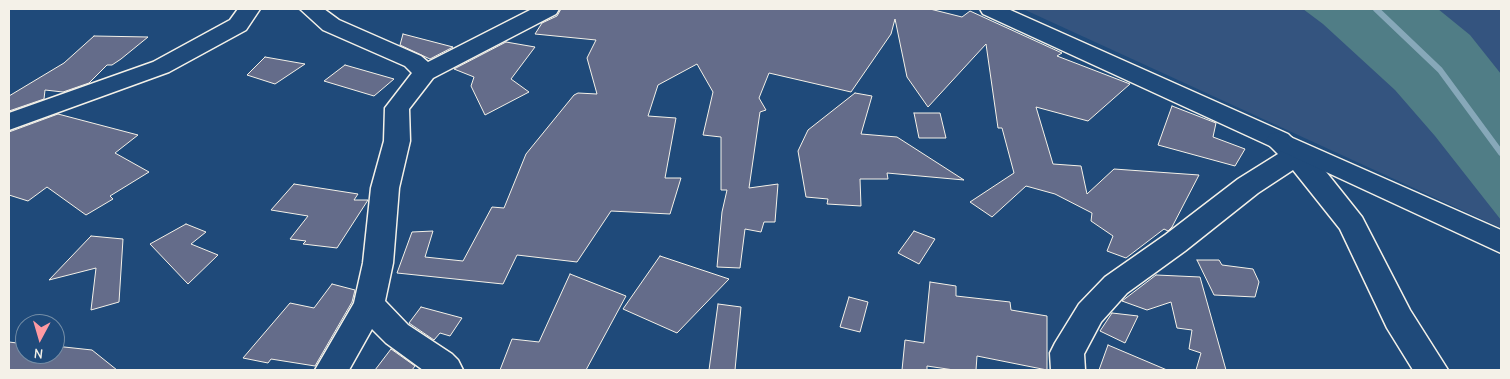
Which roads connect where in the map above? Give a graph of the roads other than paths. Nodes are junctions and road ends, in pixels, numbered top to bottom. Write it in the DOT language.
graph roads {
  1 [pos="249,9"];
  2 [pos="311,9"];
  3 [pos="548,9"];
  4 [pos="991,9"];
  5 [pos="425,73"];
  6 [pos="9,122"];
  7 [pos="1286,148"];
  8 [pos="1501,242"];
  9 [pos="369,305"];
  10 [pos="332,370"];
  11 [pos="446,370"];
  12 [pos="1068,370"];
  13 [pos="1431,370"];
  1 -- 6 [label="street"];
  2 -- 5 [label="street"];
  3 -- 5 [label="street"];
  4 -- 7 [label="street"];
  5 -- 9 [label="street"];
  7 -- 8 [label="street"];
  7 -- 12 [label="street"];
  7 -- 13 [label="street"];
  9 -- 10 [label="street"];
  9 -- 11 [label="street"];
}
